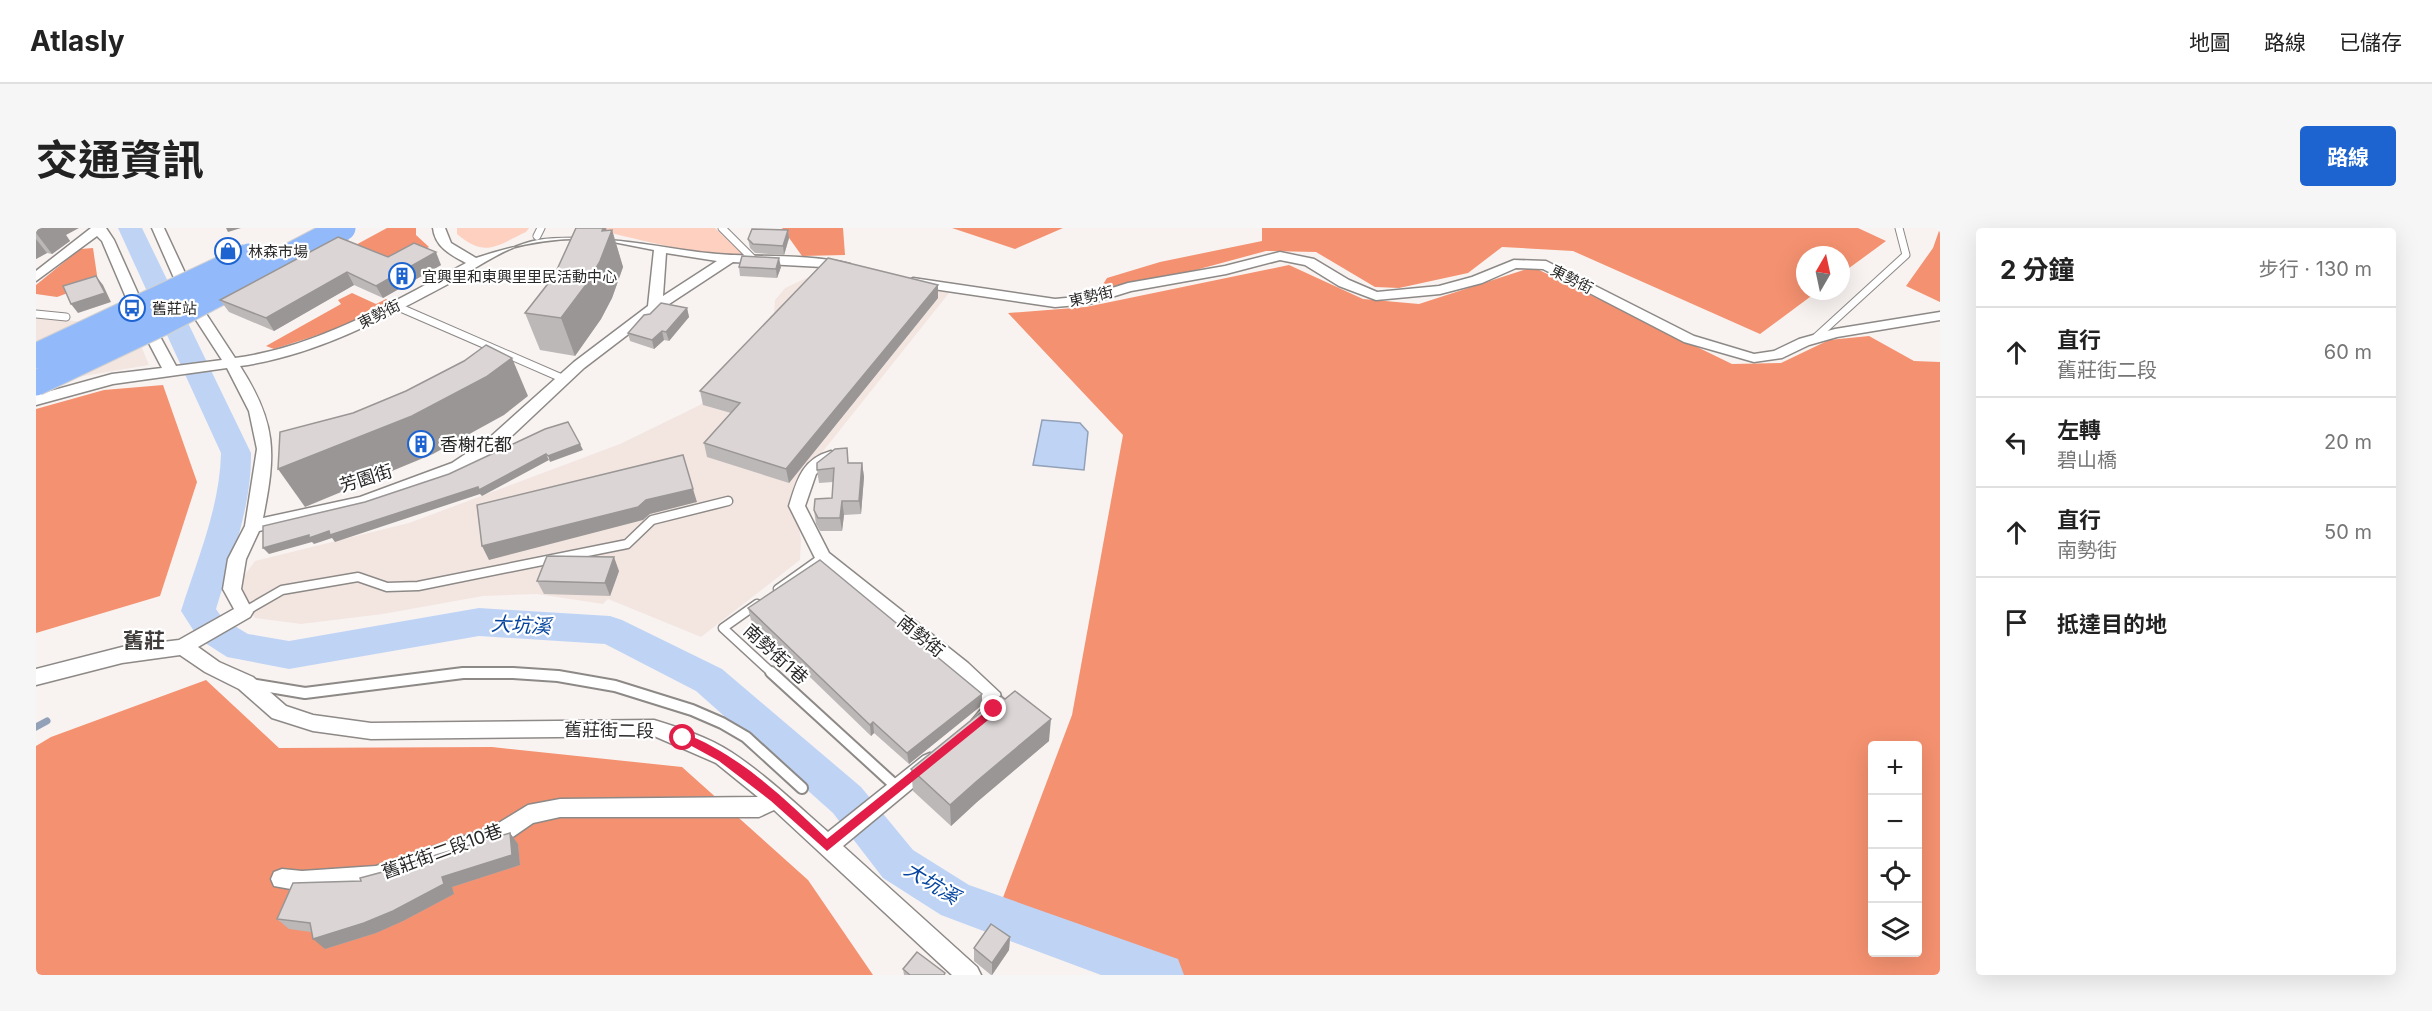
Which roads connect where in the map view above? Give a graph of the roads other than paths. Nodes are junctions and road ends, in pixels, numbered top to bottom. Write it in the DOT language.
graph roads {
  1 [pos="99,228"];
  2 [pos="158,228"];
  3 [pos="303,228"];
  4 [pos="343,228"];
  5 [pos="438,228"];
  6 [pos="722,228"];
  7 [pos="1899,228"];
  8 [pos="539,232"];
  9 [pos="660,250"];
  10 [pos="36,255"];
  11 [pos="729,259"];
  12 [pos="57,260"];
  13 [pos="753,260"];
  14 [pos="476,263"];
  15 [pos="855,270"];
  16 [pos="36,277"];
  17 [pos="895,279"];
  18 [pos="396,306"];
  19 [pos="655,307"];
  20 [pos="36,314"];
  21 [pos="1940,316"];
  22 [pos="66,317"];
  23 [pos="1814,339"];
  24 [pos="36,356"];
  25 [pos="230,363"];
  26 [pos="171,369"];
  27 [pos="564,379"];
  28 [pos="36,383"];
  29 [pos="36,400"];
  30 [pos="831,456"];
  31 [pos="728,501"];
  32 [pos="253,526"];
  33 [pos="823,557"];
  34 [pos="241,614"];
  35 [pos="190,643"];
  36 [pos="36,677"];
  37 [pos="246,683"];
  38 [pos="968,731"];
  39 [pos="942,752"];
  40 [pos="802,788"];
  41 [pos="892,793"];
  42 [pos="775,798"];
  43 [pos="827,846"];
  44 [pos="282,879"];
  45 [pos="969,975"];
  1 -- 12 [label="street"];
  1 -- 26 [label="street"];
  2 -- 25 [label="street"];
  3 -- 24 [label="highway, bridge"];
  4 -- 28 [label="highway, bridge"];
  5 -- 14 [label="street"];
  6 -- 13 [label="lane"];
  7 -- 23 [label="lane"];
  8 -- 9 [label="street, 東勢街"];
  8 -- 14 [label="street, 東勢街"];
  9 -- 11 [label="street, 東勢街"];
  9 -- 19 [label="street"];
  10 -- 12 [label="street"];
  11 -- 13 [label="street, 東勢街"];
  11 -- 19 [label="street, 芳園街"];
  12 -- 16 [label="street"];
  13 -- 15 [label="street, 東勢街"];
  14 -- 18 [label="street, 東勢街"];
  17 -- 23 [label="street, 東勢街"];
  18 -- 25 [label="street, 東勢街"];
  18 -- 27 [label="lane"];
  19 -- 27 [label="street, 芳園街"];
  20 -- 22 [label="lane"];
  21 -- 23 [label="street, 東勢街"];
  25 -- 26 [label="street, 東勢街"];
  25 -- 32 [label="street"];
  26 -- 29 [label="street"];
  27 -- 32 [label="street, 芳園街"];
  30 -- 33 [label="street, 南勢街"];
  31 -- 34 [label="lane"];
  32 -- 34 [label="street"];
  33 -- 38 [label="street, 南勢街"];
  33 -- 41 [label="lane, 南勢街1巷"];
  34 -- 35 [label="street"];
  35 -- 36 [label="street"];
  35 -- 37 [label="street, 舊莊街二段"];
  37 -- 40 [label="lane"];
  37 -- 42 [label="street, 舊莊街二段"];
  39 -- 41 [label="street"];
  41 -- 43 [label="street"];
  42 -- 43 [label="street, 舊莊街二段"];
  42 -- 44 [label="street, 舊莊街二段10巷"];
  43 -- 45 [label="street, 舊莊街二段"];
}
